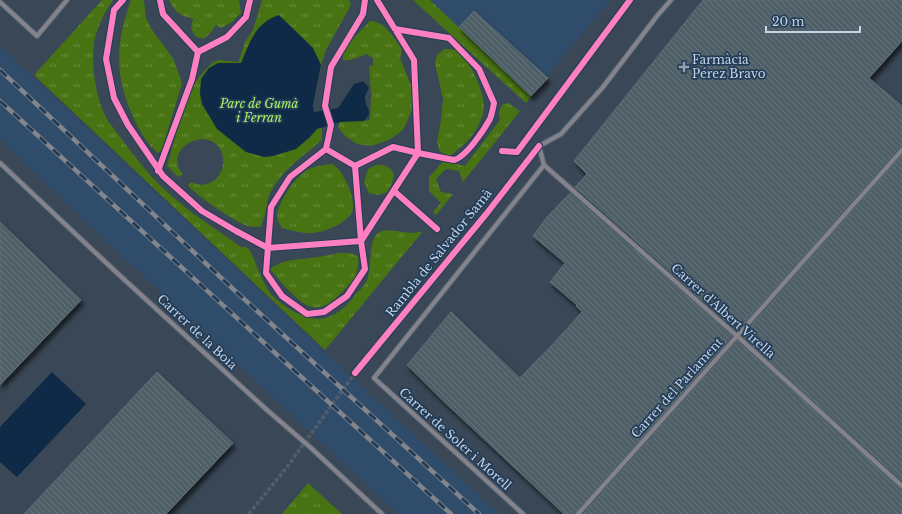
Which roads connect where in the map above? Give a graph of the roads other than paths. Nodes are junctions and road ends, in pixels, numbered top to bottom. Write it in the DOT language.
graph roads {
  1 [pos="67,0"];
  2 [pos="671,0"];
  3 [pos="0,2"];
  4 [pos="539,146"];
  5 [pos="902,150"];
  6 [pos="0,163"];
  7 [pos="544,164"];
  8 [pos="737,336"];
  9 [pos="355,373"];
  10 [pos="902,486"];
  11 [pos="382,514"];
  12 [pos="523,514"];
  13 [pos="578,514"];
  1 -- 3 [label="street"];
  2 -- 4 [label="street, Rambla de Salvador Samà"];
  4 -- 7 [label="street"];
  4 -- 9 [label="street, Rambla de Salvador Samà"];
  5 -- 8 [label="street, Carrer del Parlament"];
  6 -- 11 [label="street, Carrer de la Boia"];
  7 -- 8 [label="street, Carrer d'Albert Virella"];
  7 -- 12 [label="street, Carrer de Soler i Morell"];
  8 -- 10 [label="street, Carrer d'Albert Virella"];
  8 -- 13 [label="street, Carrer del Parlament"];
}
